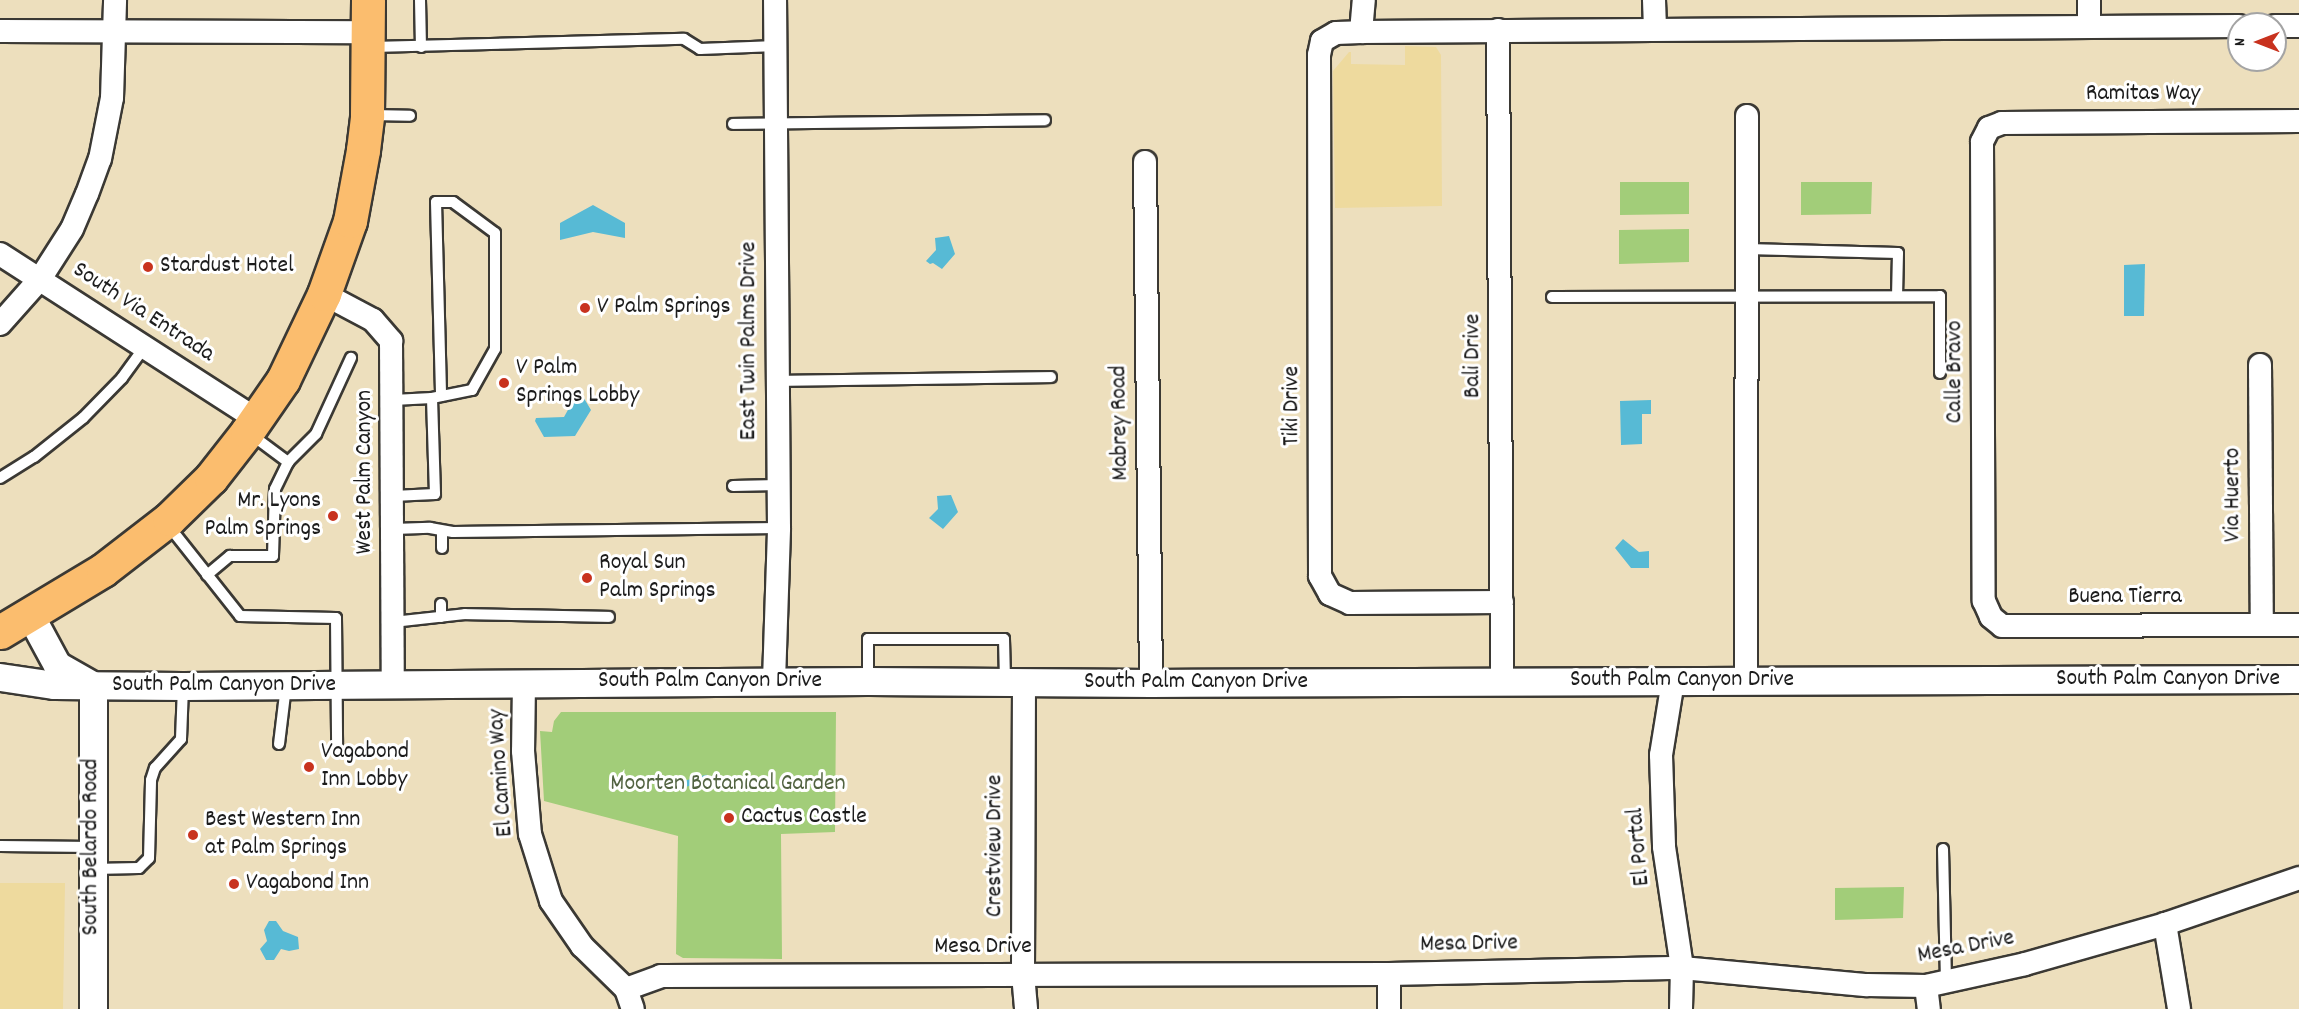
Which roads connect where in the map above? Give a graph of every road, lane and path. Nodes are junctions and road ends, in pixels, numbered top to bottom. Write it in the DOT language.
graph roads {
  1 [pos="115,0"];
  2 [pos="368,0"];
  3 [pos="420,0"];
  4 [pos="775,0"];
  5 [pos="1364,0"];
  6 [pos="1654,0"];
  7 [pos="2089,0"];
  8 [pos="2227,26"];
  9 [pos="2089,27"];
  10 [pos="1655,29"];
  11 [pos="1498,30"];
  12 [pos="0,31"];
  13 [pos="115,31"];
  14 [pos="1361,32"];
  15 [pos="368,40"];
  16 [pos="776,46"];
  17 [pos="421,47"];
  18 [pos="367,115"];
  19 [pos="410,116"];
  20 [pos="1747,116"];
  21 [pos="1045,120"];
  22 [pos="2299,121"];
  23 [pos="776,122"];
  24 [pos="733,124"];
  25 [pos="1989,128"];
  26 [pos="1145,162"];
  27 [pos="1747,249"];
  28 [pos="0,254"];
  29 [pos="40,279"];
  30 [pos="324,294"];
  31 [pos="1747,296"];
  32 [pos="1897,296"];
  33 [pos="1552,297"];
  34 [pos="0,324"];
  35 [pos="145,345"];
  36 [pos="351,357"];
  37 [pos="2260,365"];
  38 [pos="1940,373"];
  39 [pos="1051,377"];
  40 [pos="777,381"];
  41 [pos="437,397"];
  42 [pos="393,400"];
  43 [pos="252,426"];
  44 [pos="288,462"];
  45 [pos="0,478"];
  46 [pos="778,485"];
  47 [pos="733,486"];
  48 [pos="393,496"];
  49 [pos="165,522"];
  50 [pos="779,528"];
  51 [pos="393,529"];
  52 [pos="442,531"];
  53 [pos="442,548"];
  54 [pos="207,575"];
  55 [pos="1502,602"];
  56 [pos="441,604"];
  57 [pos="30,615"];
  58 [pos="441,617"];
  59 [pos="609,617"];
  60 [pos="1991,617"];
  61 [pos="393,622"];
  62 [pos="2262,625"];
  63 [pos="2299,625"];
  64 [pos="0,632"];
  65 [pos="0,677"];
  66 [pos="2299,680"];
  67 [pos="774,681"];
  68 [pos="868,681"];
  69 [pos="1502,681"];
  70 [pos="1673,681"];
  71 [pos="1746,681"];
  72 [pos="524,682"];
  73 [pos="1015,682"];
  74 [pos="1151,683"];
  75 [pos="393,685"];
  76 [pos="93,686"];
  77 [pos="183,686"];
  78 [pos="286,686"];
  79 [pos="336,686"];
  80 [pos="279,744"];
  81 [pos="337,744"];
  82 [pos="0,846"];
  83 [pos="1943,849"];
  84 [pos="92,858"];
  85 [pos="2299,878"];
  86 [pos="2165,924"];
  87 [pos="1682,968"];
  88 [pos="1023,974"];
  89 [pos="1389,974"];
  90 [pos="1936,984"];
  91 [pos="630,999"];
  92 [pos="93,1009"];
  93 [pos="1026,1009"];
  94 [pos="1389,1009"];
  95 [pos="1681,1009"];
  96 [pos="1929,1009"];
  97 [pos="2179,1009"];
  1 -- 13 [label="street"];
  2 -- 15 [label="main road"];
  3 -- 17 [label="lane"];
  4 -- 16 [label="street, East Twin Palms Drive"];
  5 -- 14 [label="street"];
  6 -- 10 [label="street"];
  7 -- 9 [label="street"];
  8 -- 9 [label="street"];
  9 -- 10 [label="street"];
  10 -- 11 [label="street"];
  11 -- 14 [label="street"];
  11 -- 55 [label="street, Bali Drive"];
  12 -- 13 [label="street"];
  13 -- 15 [label="street"];
  13 -- 29 [label="street"];
  14 -- 55 [label="street, Tiki Drive"];
  15 -- 17 [label="lane"];
  15 -- 18 [label="main road"];
  16 -- 17 [label="lane"];
  16 -- 23 [label="street, East Twin Palms Drive"];
  18 -- 19 [label="lane"];
  18 -- 30 [label="main road"];
  20 -- 27 [label="street"];
  21 -- 23 [label="lane"];
  22 -- 25 [label="street, Ramitas Way"];
  23 -- 24 [label="lane"];
  23 -- 40 [label="street, East Twin Palms Drive"];
  25 -- 60 [label="street, Calle Bravo"];
  26 -- 74 [label="street, Mabrey Road"];
  27 -- 31 [label="street"];
  27 -- 32 [label="lane"];
  28 -- 29 [label="street, South Via Entrada"];
  29 -- 34 [label="street"];
  29 -- 35 [label="street, South Via Entrada"];
  30 -- 42 [label="street, West Palm Canyon"];
  30 -- 43 [label="main road"];
  31 -- 32 [label="lane"];
  31 -- 33 [label="lane"];
  31 -- 71 [label="street"];
  32 -- 38 [label="lane"];
  35 -- 43 [label="street, South Via Entrada"];
  35 -- 45 [label="lane"];
  36 -- 44 [label="lane"];
  37 -- 62 [label="street, Via Huerto"];
  39 -- 40 [label="lane"];
  40 -- 46 [label="street, East Twin Palms Drive"];
  41 -- 41 [label="lane"];
  41 -- 42 [label="lane"];
  41 -- 48 [label="lane"];
  42 -- 48 [label="street, West Palm Canyon"];
  43 -- 44 [label="lane"];
  43 -- 49 [label="main road"];
  44 -- 54 [label="lane"];
  46 -- 47 [label="lane"];
  46 -- 50 [label="street, East Twin Palms Drive"];
  48 -- 51 [label="street, West Palm Canyon"];
  49 -- 54 [label="lane"];
  49 -- 57 [label="main road"];
  50 -- 52 [label="lane"];
  50 -- 67 [label="street, East Twin Palms Drive"];
  51 -- 52 [label="lane"];
  51 -- 61 [label="street, West Palm Canyon"];
  52 -- 53 [label="lane"];
  54 -- 79 [label="lane"];
  55 -- 69 [label="street, Bali Drive"];
  56 -- 58 [label="lane"];
  57 -- 64 [label="main road"];
  57 -- 76 [label="street"];
  58 -- 59 [label="lane"];
  58 -- 61 [label="lane"];
  60 -- 62 [label="street, Buena Tierra"];
  61 -- 75 [label="street, West Palm Canyon"];
  62 -- 63 [label="street, Buena Tierra"];
  65 -- 76 [label="street, South Palm Canyon Drive"];
  66 -- 71 [label="street, South Palm Canyon Drive"];
  67 -- 68 [label="street, South Palm Canyon Drive"];
  67 -- 72 [label="street, South Palm Canyon Drive"];
  68 -- 73 [label="street, South Palm Canyon Drive"];
  68 -- 73 [label="lane"];
  69 -- 70 [label="street, South Palm Canyon Drive"];
  69 -- 74 [label="street, South Palm Canyon Drive"];
  70 -- 71 [label="street, South Palm Canyon Drive"];
  70 -- 87 [label="street, El Portal"];
  72 -- 75 [label="street, South Palm Canyon Drive"];
  72 -- 91 [label="street, El Camino Way"];
  73 -- 74 [label="street, South Palm Canyon Drive"];
  73 -- 88 [label="street, Crestview Drive"];
  75 -- 79 [label="street, South Palm Canyon Drive"];
  76 -- 77 [label="street, South Palm Canyon Drive"];
  76 -- 84 [label="street, South Belardo Road"];
  77 -- 78 [label="street, South Palm Canyon Drive"];
  77 -- 84 [label="lane"];
  78 -- 79 [label="street, South Palm Canyon Drive"];
  78 -- 80 [label="lane"];
  79 -- 81 [label="lane"];
  82 -- 84 [label="lane"];
  83 -- 90 [label="lane"];
  84 -- 92 [label="street, South Belardo Road"];
  85 -- 86 [label="street, Mesa Drive"];
  86 -- 90 [label="street, Mesa Drive"];
  86 -- 97 [label="street"];
  87 -- 89 [label="street, Mesa Drive"];
  87 -- 90 [label="street, Mesa Drive"];
  87 -- 95 [label="street, El Portal"];
  88 -- 89 [label="street, Mesa Drive"];
  88 -- 91 [label="street, Mesa Drive"];
  88 -- 93 [label="street, Crestview Drive"];
  89 -- 94 [label="street"];
  90 -- 96 [label="street"];
}
